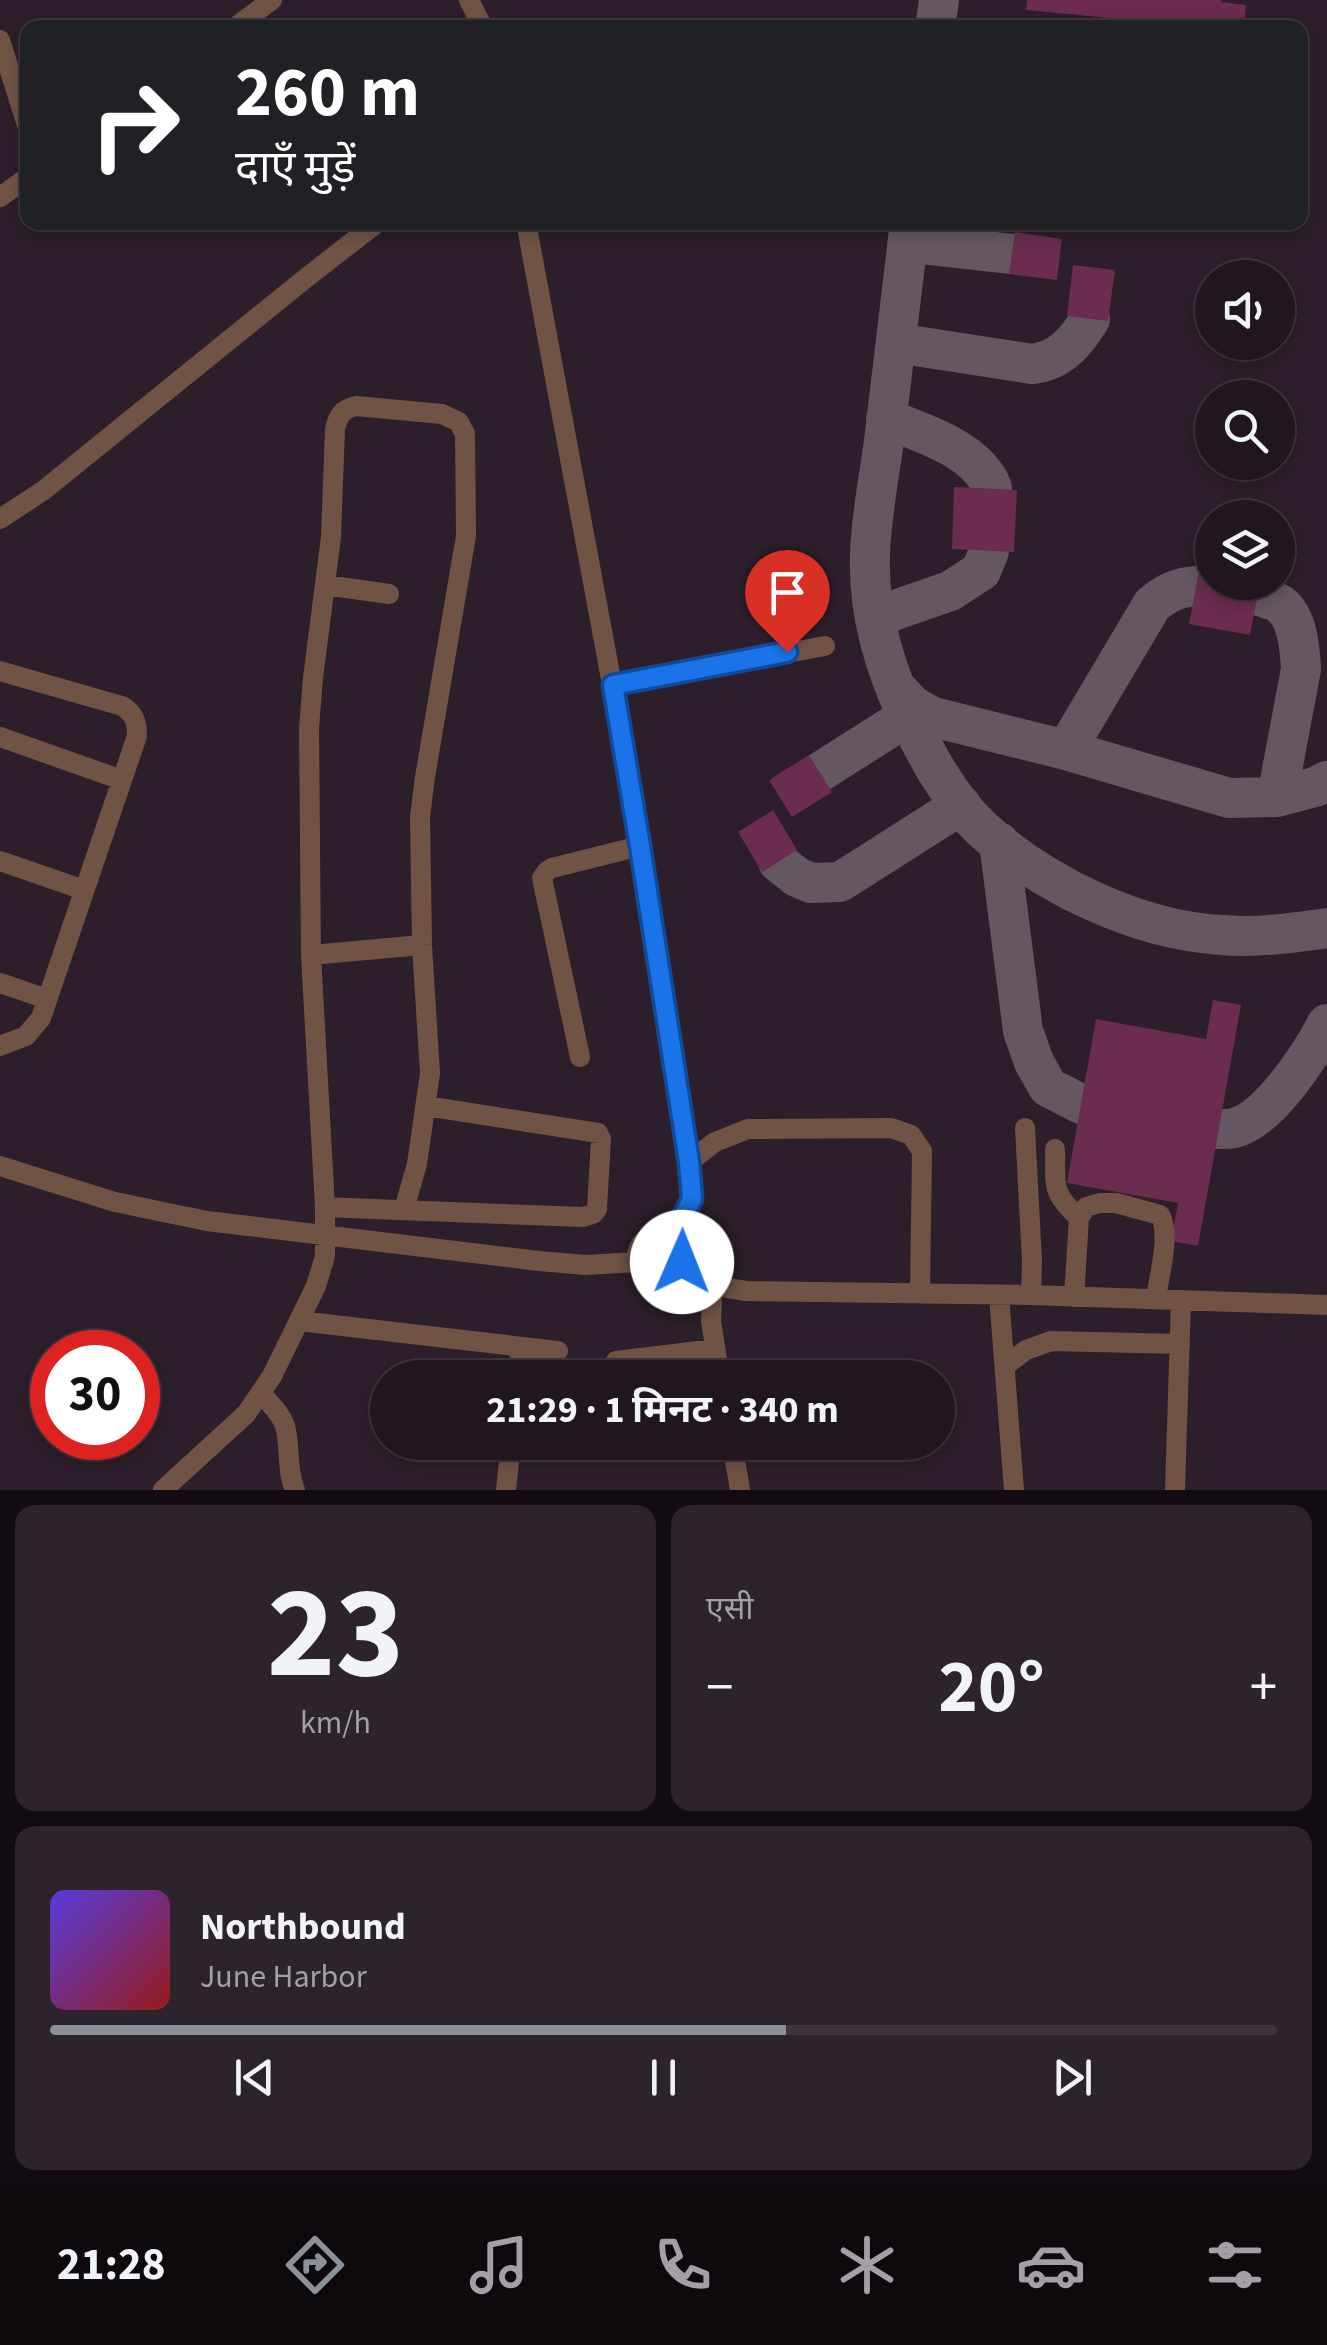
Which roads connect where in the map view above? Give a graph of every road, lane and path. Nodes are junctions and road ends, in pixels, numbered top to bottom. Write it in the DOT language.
graph roads {
  1 [pos="272,0"];
  2 [pos="245,20"];
  3 [pos="0,40"];
  4 [pos="20,103"];
  5 [pos="368,230"];
  6 [pos="528,230"];
  7 [pos="0,519"];
  8 [pos="326,586"];
  9 [pos="389,594"];
  10 [pos="825,646"];
  11 [pos="0,672"];
  12 [pos="613,685"];
  13 [pos="0,738"];
  14 [pos="122,780"];
  15 [pos="640,846"];
  16 [pos="0,861"];
  17 [pos="84,890"];
  18 [pos="422,945"];
  19 [pos="311,955"];
  20 [pos="0,982"];
  21 [pos="48,999"];
  22 [pos="0,1046"];
  23 [pos="580,1057"];
  24 [pos="426,1106"];
  25 [pos="1026,1128"];
  26 [pos="1055,1149"];
  27 [pos="689,1162"];
  28 [pos="0,1166"];
  29 [pos="325,1208"];
  30 [pos="398,1210"];
  31 [pos="1078,1218"];
  32 [pos="326,1236"];
  33 [pos="672,1238"];
  34 [pos="637,1262"];
  35 [pos="679,1270"];
  36 [pos="712,1282"];
  37 [pos="920,1294"];
  38 [pos="999,1295"];
  39 [pos="1031,1295"];
  40 [pos="1074,1297"];
  41 [pos="1156,1298"];
  42 [pos="1181,1300"];
  43 [pos="1327,1305"];
  44 [pos="298,1321"];
  45 [pos="1180,1344"];
  46 [pos="521,1347"];
  47 [pos="714,1349"];
  48 [pos="558,1352"];
  49 [pos="520,1360"];
  50 [pos="616,1360"];
  51 [pos="716,1360"];
  52 [pos="1006,1365"];
  53 [pos="260,1393"];
  54 [pos="508,1460"];
  55 [pos="735,1460"];
  56 [pos="164,1490"];
  57 [pos="295,1490"];
  58 [pos="506,1490"];
  59 [pos="740,1490"];
  60 [pos="1014,1490"];
  61 [pos="1176,1490"];
  1 -- 2 [label="street"];
  3 -- 4 [label="street"];
  5 -- 7 [label="street"];
  6 -- 12 [label="street"];
  8 -- 9 [label="street"];
  8 -- 18 [label="street"];
  8 -- 19 [label="street"];
  10 -- 12 [label="street"];
  11 -- 14 [label="street"];
  12 -- 15 [label="street"];
  13 -- 14 [label="street"];
  14 -- 17 [label="street"];
  15 -- 23 [label="street"];
  15 -- 27 [label="street"];
  16 -- 17 [label="street"];
  17 -- 21 [label="street"];
  18 -- 19 [label="street"];
  18 -- 24 [label="street"];
  19 -- 29 [label="street"];
  20 -- 21 [label="street"];
  21 -- 22 [label="street"];
  24 -- 30 [label="street"];
  24 -- 30 [label="street"];
  25 -- 39 [label="street"];
  26 -- 31 [label="street"];
  27 -- 33 [label="street"];
  27 -- 37 [label="street"];
  28 -- 32 [label="street"];
  29 -- 30 [label="street"];
  29 -- 32 [label="street"];
  31 -- 40 [label="street"];
  31 -- 41 [label="street"];
  32 -- 34 [label="street"];
  32 -- 44 [label="street"];
  33 -- 34 [label="street"];
  33 -- 35 [label="street"];
  34 -- 35 [label="street"];
  35 -- 36 [label="street"];
  36 -- 37 [label="street"];
  36 -- 47 [label="street"];
  37 -- 38 [label="street"];
  38 -- 39 [label="street"];
  38 -- 52 [label="street"];
  39 -- 40 [label="street"];
  40 -- 41 [label="street"];
  41 -- 42 [label="street"];
  42 -- 43 [label="street"];
  42 -- 45 [label="street"];
  44 -- 46 [label="street"];
  44 -- 53 [label="street"];
  45 -- 52 [label="street"];
  45 -- 61 [label="street"];
  46 -- 48 [label="street"];
  46 -- 49 [label="street"];
  47 -- 50 [label="street"];
  47 -- 51 [label="street"];
  52 -- 60 [label="street"];
  53 -- 56 [label="street"];
  53 -- 57 [label="street"];
  54 -- 58 [label="street"];
  55 -- 59 [label="street"];
}
